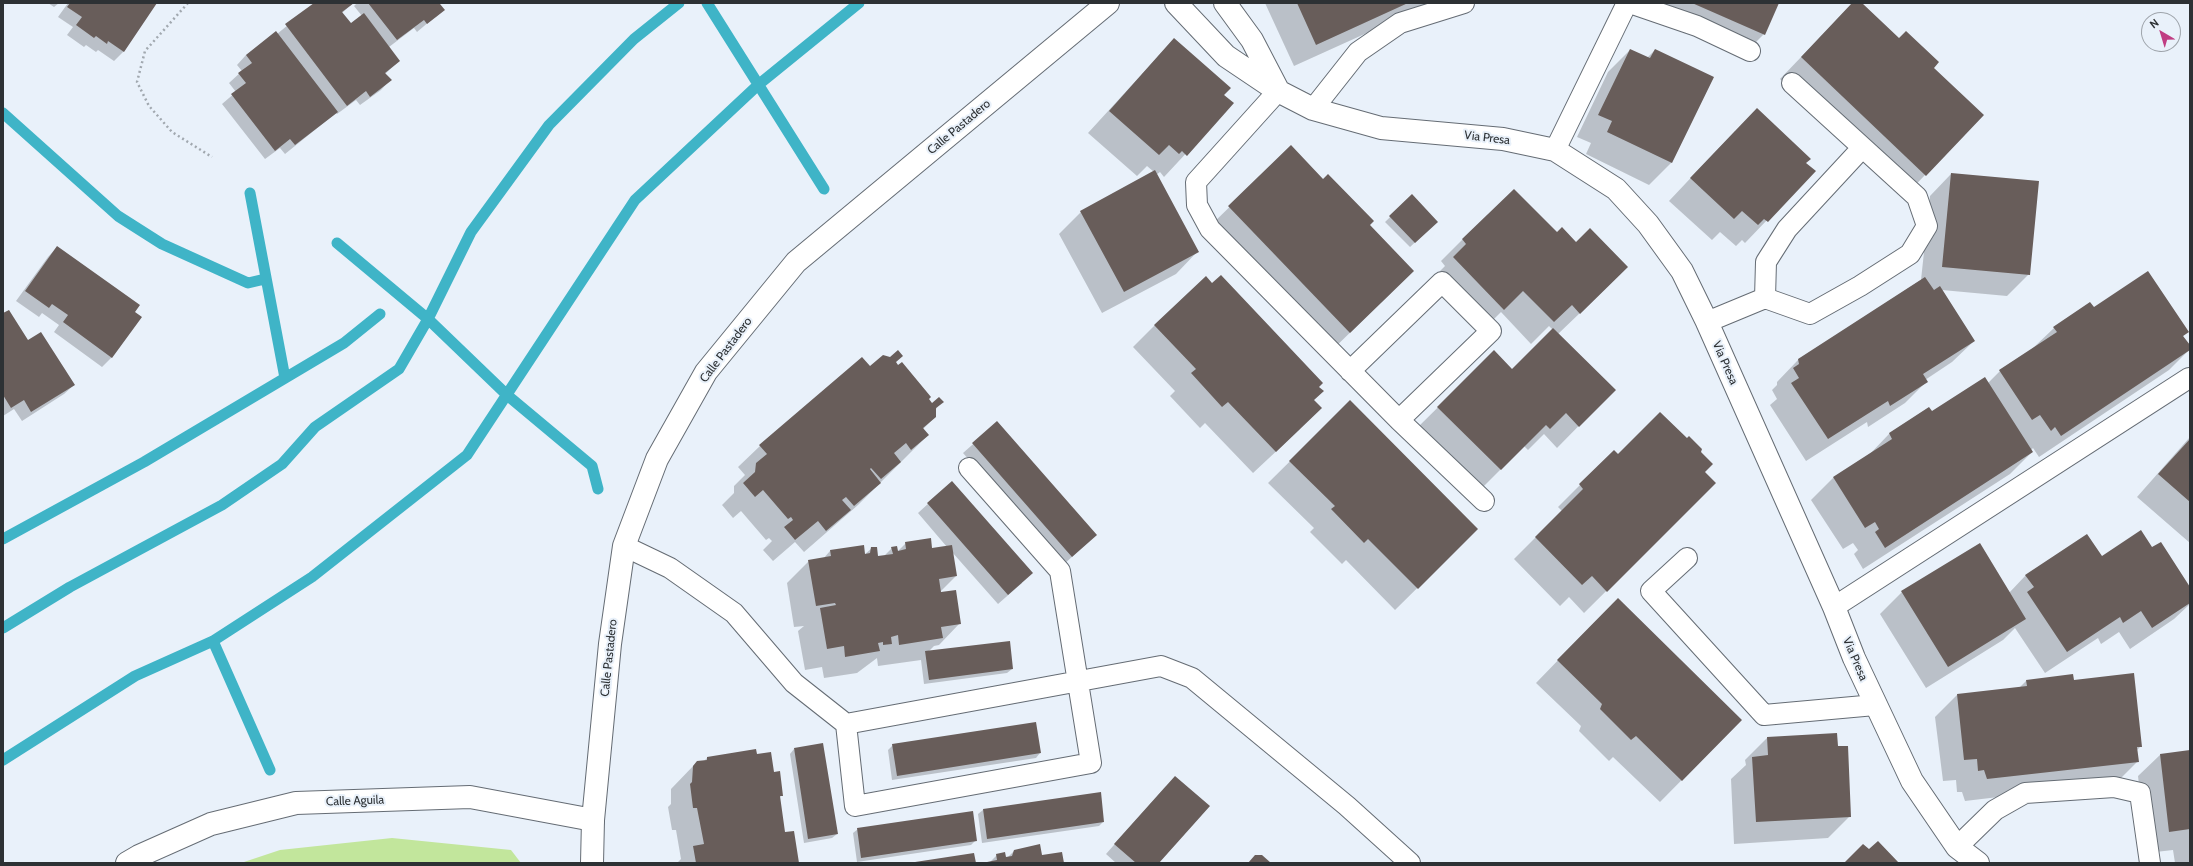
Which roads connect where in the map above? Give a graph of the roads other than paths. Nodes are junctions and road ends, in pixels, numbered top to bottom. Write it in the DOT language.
graph roads {
  1 [pos="1108,3"];
  2 [pos="1176,3"];
  3 [pos="1225,3"];
  4 [pos="1464,3"];
  5 [pos="1628,3"];
  6 [pos="1750,51"];
  7 [pos="1792,83"];
  8 [pos="1278,91"];
  9 [pos="1313,109"];
  10 [pos="1862,148"];
  11 [pos="1555,150"];
  12 [pos="1765,298"];
  13 [pos="1707,322"];
  14 [pos="1350,371"];
  15 [pos="2189,378"];
  16 [pos="1399,420"];
  17 [pos="969,468"];
  18 [pos="1484,501"];
  19 [pos="624,546"];
  20 [pos="1687,558"];
  21 [pos="1834,607"];
  22 [pos="1077,683"];
  23 [pos="1875,705"];
  24 [pos="846,724"];
  25 [pos="593,820"];
  26 [pos="1957,847"];
  27 [pos="127,863"];
  28 [pos="592,863"];
  29 [pos="1410,863"];
  30 [pos="1978,863"];
  31 [pos="2150,863"];
  1 -- 19 [label="street, Calle Pastadero"];
  2 -- 8 [label="street, Via Presa"];
  3 -- 8 [label="street"];
  4 -- 9 [label="lane"];
  5 -- 6 [label="lane"];
  5 -- 11 [label="lane"];
  7 -- 10 [label="lane"];
  8 -- 9 [label="street, Via Presa"];
  8 -- 14 [label="lane"];
  9 -- 11 [label="street, Via Presa"];
  10 -- 12 [label="lane"];
  10 -- 12 [label="lane"];
  11 -- 13 [label="street, Via Presa"];
  12 -- 13 [label="lane"];
  13 -- 21 [label="street, Via Presa"];
  14 -- 16 [label="lane"];
  14 -- 16 [label="lane"];
  15 -- 21 [label="lane"];
  16 -- 18 [label="lane"];
  17 -- 22 [label="lane"];
  19 -- 24 [label="lane"];
  19 -- 25 [label="street, Calle Pastadero"];
  20 -- 23 [label="lane"];
  21 -- 23 [label="street, Via Presa"];
  22 -- 24 [label="lane"];
  22 -- 24 [label="lane"];
  22 -- 29 [label="lane"];
  23 -- 26 [label="street, Via Presa"];
  25 -- 27 [label="street, Calle Aguila"];
  25 -- 28 [label="street, Calle Pastadero"];
  26 -- 30 [label="street, Via Presa"];
  26 -- 31 [label="lane"];
}
